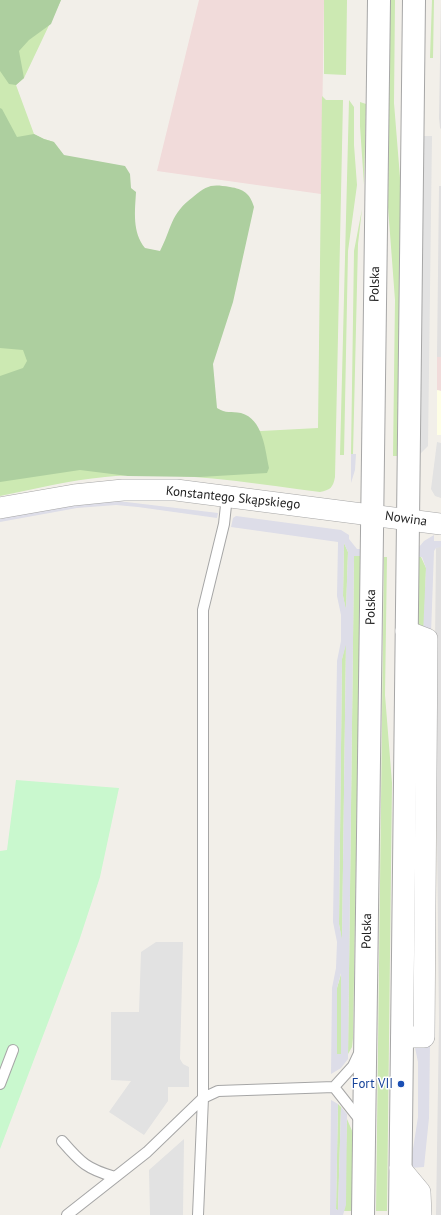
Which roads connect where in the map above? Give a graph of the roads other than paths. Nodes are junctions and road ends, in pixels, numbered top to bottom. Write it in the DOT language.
graph roads {
  1 [pos="379,0"];
  2 [pos="414,0"];
  3 [pos="227,496"];
  4 [pos="0,508"];
  5 [pos="372,515"];
  6 [pos="407,520"];
  7 [pos="441,524"];
  8 [pos="406,631"];
  9 [pos="402,1037"];
  10 [pos="365,1040"];
  11 [pos="13,1050"];
  12 [pos="0,1084"];
  13 [pos="334,1087"];
  14 [pos="203,1098"];
  15 [pos="364,1125"];
  16 [pos="62,1141"];
  17 [pos="400,1168"];
  18 [pos="115,1177"];
  19 [pos="67,1215"];
  20 [pos="198,1215"];
  21 [pos="363,1215"];
  22 [pos="400,1215"];
  23 [pos="421,1215"];
  1 -- 5 [label="street, Polska"];
  2 -- 6 [label="street"];
  3 -- 4 [label="street, Konstantego Skąpskiego"];
  3 -- 5 [label="street, Konstantego Skąpskiego"];
  3 -- 14 [label="lane"];
  5 -- 6 [label="street, Nowina"];
  5 -- 10 [label="street, Polska"];
  6 -- 7 [label="street, Nowina"];
  6 -- 8 [label="street"];
  8 -- 9 [label="street"];
  8 -- 9 [label="street"];
  9 -- 17 [label="street"];
  10 -- 13 [label="lane"];
  10 -- 15 [label="street, Polska"];
  11 -- 12 [label="lane"];
  13 -- 14 [label="lane"];
  13 -- 15 [label="lane"];
  14 -- 18 [label="lane"];
  14 -- 20 [label="lane"];
  15 -- 21 [label="street, Polska"];
  16 -- 18 [label="lane"];
  17 -- 22 [label="street"];
  17 -- 23 [label="street"];
  18 -- 19 [label="lane"];
}
